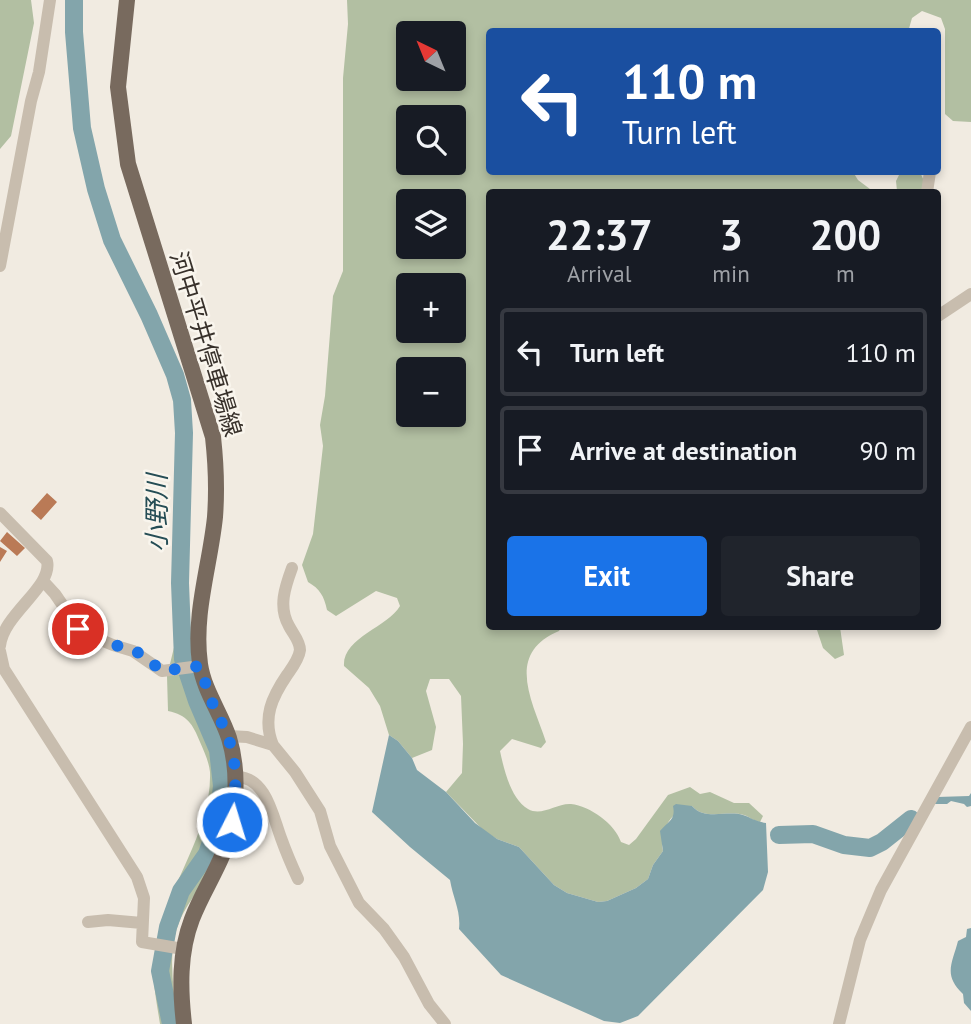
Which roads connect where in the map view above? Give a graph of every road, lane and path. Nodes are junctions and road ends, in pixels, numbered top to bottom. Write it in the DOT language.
graph roads {
  1 [pos="50,0"];
  2 [pos="127,0"];
  3 [pos="0,266"];
  4 [pos="971,295"];
  5 [pos="941,314"];
  6 [pos="0,513"];
  7 [pos="292,568"];
  8 [pos="44,582"];
  9 [pos="0,648"];
  10 [pos="197,666"];
  11 [pos="971,727"];
  12 [pos="228,736"];
  13 [pos="273,746"];
  14 [pos="236,777"];
  15 [pos="298,879"];
  16 [pos="88,922"];
  17 [pos="142,923"];
  18 [pos="180,948"];
  19 [pos="184,1024"];
  20 [pos="446,1024"];
  21 [pos="839,1024"];
  1 -- 3 [label="street"];
  2 -- 10 [label="main road, 河中平井停車場線"];
  4 -- 5 [label="street"];
  6 -- 8 [label="street"];
  7 -- 13 [label="street"];
  8 -- 9 [label="street"];
  8 -- 10 [label="street"];
  9 -- 17 [label="street"];
  10 -- 12 [label="main road, 河中平井停車場線"];
  11 -- 21 [label="street"];
  12 -- 13 [label="street"];
  12 -- 14 [label="main road, 河中平井停車場線"];
  13 -- 20 [label="street"];
  14 -- 15 [label="street"];
  14 -- 18 [label="main road, 河中平井停車場線"];
  16 -- 17 [label="street"];
  17 -- 18 [label="street"];
  18 -- 19 [label="main road, 河中平井停車場線"];
}
